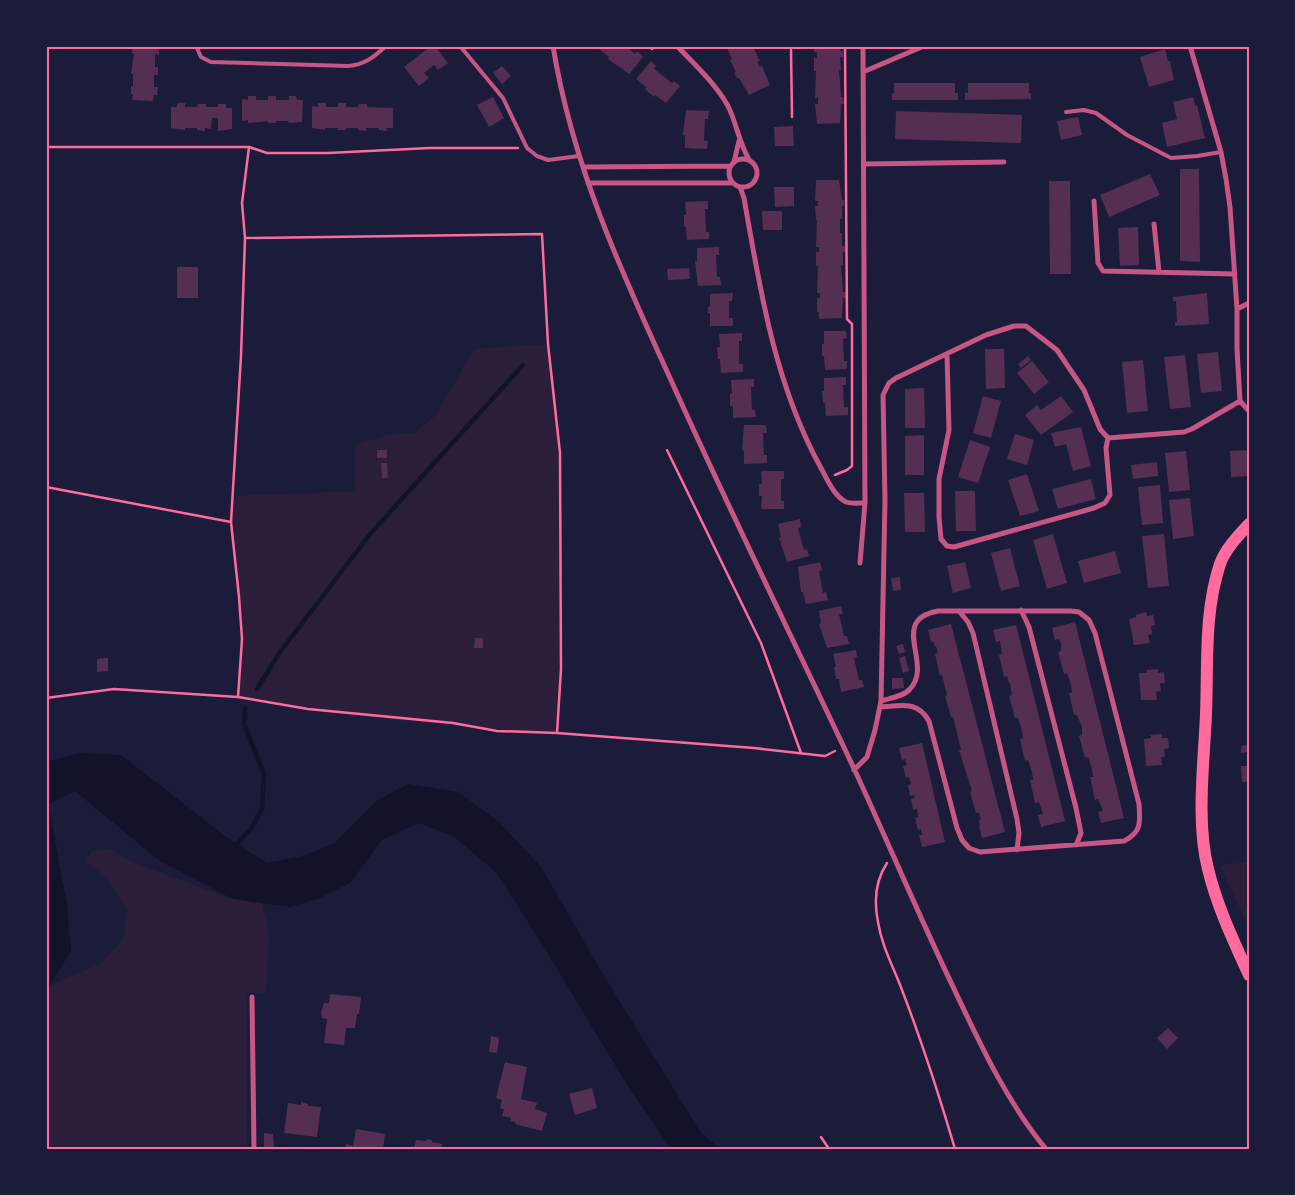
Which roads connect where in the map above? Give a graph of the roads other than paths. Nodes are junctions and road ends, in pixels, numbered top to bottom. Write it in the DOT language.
graph roads {
  1 [pos="196,46"];
  2 [pos="386,46"];
  3 [pos="460,46"];
  4 [pos="554,46"];
  5 [pos="677,46"];
  6 [pos="863,46"];
  7 [pos="924,46"];
  8 [pos="1190,46"];
  9 [pos="863,72"];
  10 [pos="1066,112"];
  11 [pos="739,136"];
  12 [pos="1221,152"];
  13 [pos="580,156"];
  14 [pos="750,161"];
  15 [pos="1004,162"];
  16 [pos="732,164"];
  17 [pos="864,164"];
  18 [pos="583,167"];
  19 [pos="588,183"];
  20 [pos="733,183"];
  21 [pos="750,185"];
  22 [pos="740,186"];
  23 [pos="1094,201"];
  24 [pos="745,204"];
  25 [pos="1154,224"];
  26 [pos="1159,272"];
  27 [pos="1235,274"];
  28 [pos="1249,303"];
  29 [pos="1237,309"];
  30 [pos="947,354"];
  31 [pos="1240,401"];
  32 [pos="1249,411"];
  33 [pos="1108,438"];
  34 [pos="865,503"];
  35 [pos="1249,524"];
  36 [pos="860,562"];
  37 [pos="1021,610"];
  38 [pos="959,611"];
  39 [pos="880,704"];
  40 [pos="854,770"];
  41 [pos="1076,845"];
  42 [pos="1017,850"];
  43 [pos="1249,975"];
  44 [pos="252,997"];
  45 [pos="254,1149"];
  46 [pos="1046,1149"];
  1 -- 2 [label="lane"];
  3 -- 13 [label="lane"];
  4 -- 13 [label="street"];
  5 -- 11 [label="street"];
  6 -- 9 [label="street"];
  7 -- 9 [label="street"];
  8 -- 12 [label="street"];
  9 -- 17 [label="street"];
  10 -- 12 [label="lane"];
  11 -- 14 [label="street"];
  11 -- 16 [label="street"];
  12 -- 27 [label="street"];
  13 -- 18 [label="street"];
  14 -- 16 [label="street"];
  14 -- 21 [label="street"];
  15 -- 17 [label="street"];
  16 -- 18 [label="street"];
  16 -- 20 [label="street"];
  17 -- 34 [label="street"];
  18 -- 19 [label="street"];
  19 -- 20 [label="street"];
  19 -- 40 [label="street"];
  20 -- 22 [label="street"];
  21 -- 22 [label="street"];
  21 -- 24 [label="street"];
  22 -- 24 [label="street"];
  23 -- 26 [label="street"];
  24 -- 34 [label="street"];
  25 -- 26 [label="street"];
  26 -- 27 [label="street"];
  27 -- 29 [label="street"];
  28 -- 29 [label="street"];
  29 -- 31 [label="street"];
  30 -- 33 [label="street"];
  30 -- 33 [label="street"];
  30 -- 39 [label="street"];
  31 -- 32 [label="street"];
  31 -- 33 [label="street"];
  34 -- 36 [label="street"];
  35 -- 43 [label="main road"];
  37 -- 38 [label="street"];
  37 -- 41 [label="street"];
  37 -- 41 [label="street"];
  38 -- 39 [label="street"];
  38 -- 42 [label="street"];
  39 -- 40 [label="street"];
  39 -- 42 [label="street"];
  40 -- 46 [label="street"];
  41 -- 42 [label="street"];
  44 -- 45 [label="street"];
}
